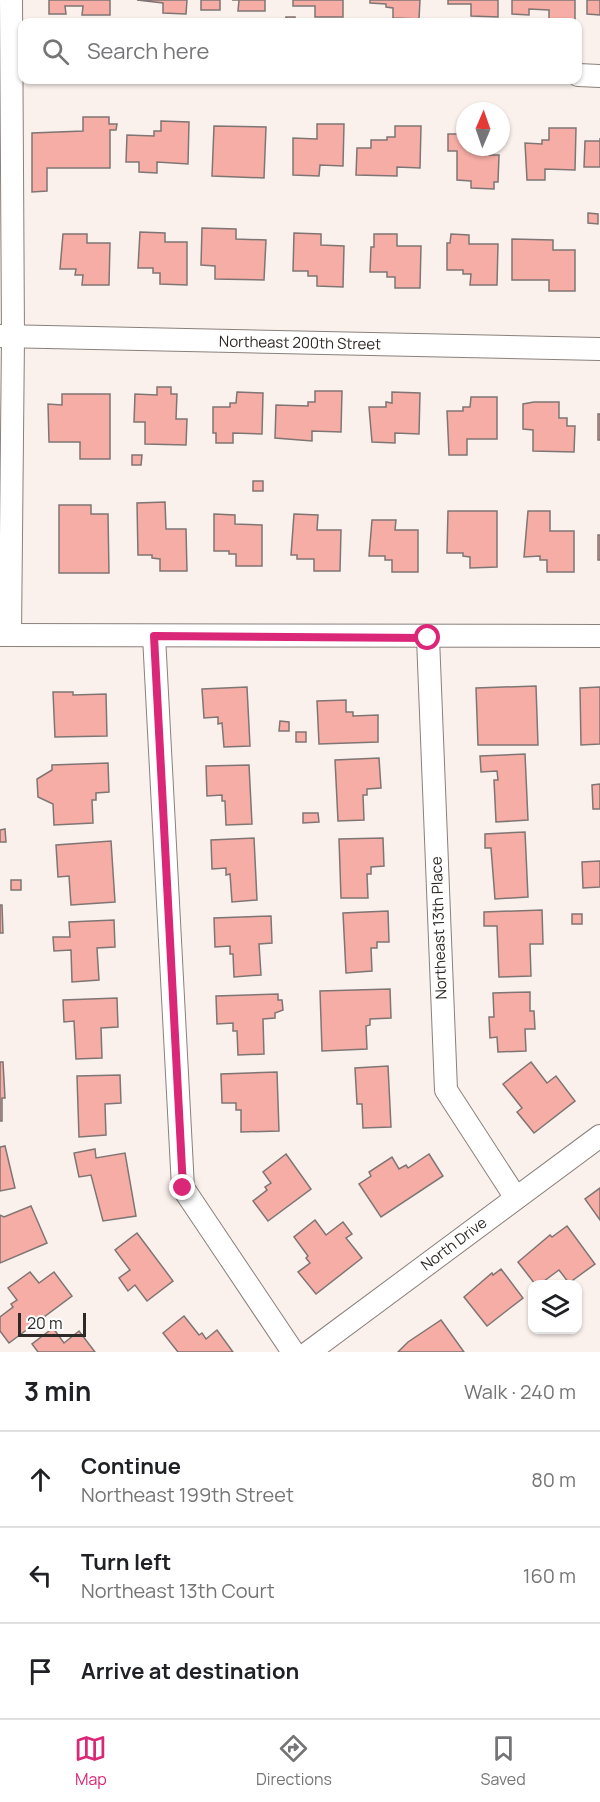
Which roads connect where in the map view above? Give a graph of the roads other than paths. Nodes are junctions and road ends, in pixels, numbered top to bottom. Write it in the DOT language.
graph roads {
  1 [pos="11,0"];
  2 [pos="11,66"];
  3 [pos="582,75"];
  4 [pos="600,76"];
  5 [pos="7,337"];
  6 [pos="600,349"];
  7 [pos="5,635"];
  8 [pos="154,636"];
  9 [pos="600,636"];
  10 [pos="428,638"];
  11 [pos="600,1136"];
  12 [pos="516,1198"];
  13 [pos="293,1352"];
  14 [pos="309,1352"];
  1 -- 2 [label="street"];
  2 -- 5 [label="street"];
  3 -- 4 [label="street"];
  5 -- 6 [label="street, Northeast 200th Street"];
  5 -- 7 [label="street"];
  7 -- 8 [label="street"];
  8 -- 10 [label="street"];
  8 -- 13 [label="street"];
  9 -- 10 [label="street"];
  10 -- 12 [label="street, Northeast 13th Place"];
  11 -- 12 [label="street, North Drive"];
  12 -- 14 [label="street, North Drive"];
}
